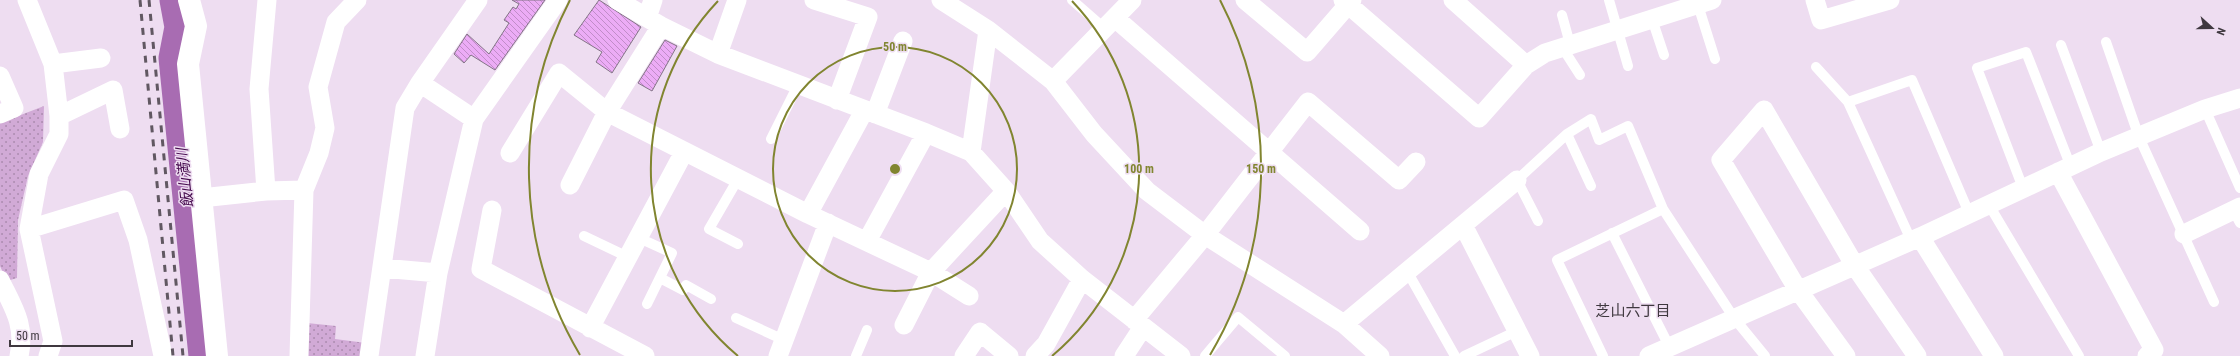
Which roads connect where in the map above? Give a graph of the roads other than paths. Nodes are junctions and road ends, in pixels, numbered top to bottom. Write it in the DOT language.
graph roads {
  1 [pos="27,0"];
  2 [pos="189,0"];
  3 [pos="266,0"];
  4 [pos="357,0"];
  5 [pos="478,0"];
  6 [pos="558,0"];
  7 [pos="617,0"];
  8 [pos="737,0"];
  9 [pos="814,0"];
  10 [pos="941,0"];
  11 [pos="1072,0"];
  12 [pos="1132,0"];
  13 [pos="1245,0"];
  14 [pos="1453,0"];
  15 [pos="1609,0"];
  16 [pos="1815,0"];
  17 [pos="1890,0"];
  18 [pos="1348,1"];
  19 [pos="1705,2"];
  20 [pos="654,15"];
  21 [pos="1562,15"];
  22 [pos="1652,19"];
  23 [pos="1110,23"];
  24 [pos="1617,29"];
  25 [pos="988,30"];
  26 [pos="903,40"];
  27 [pos="2106,42"];
  28 [pos="2061,45"];
  29 [pos="1566,46"];
  30 [pos="718,54"];
  31 [pos="1664,55"];
  32 [pos="101,58"];
  33 [pos="1715,59"];
  34 [pos="53,64"];
  35 [pos="1526,65"];
  36 [pos="1628,66"];
  37 [pos="1816,67"];
  38 [pos="1580,75"];
  39 [pos="0,76"];
  40 [pos="1053,81"];
  41 [pos="420,83"];
  42 [pos="798,85"];
  43 [pos="2240,98"];
  44 [pos="837,100"];
  45 [pos="1848,102"];
  46 [pos="2206,109"];
  47 [pos="607,112"];
  48 [pos="869,112"];
  49 [pos="0,114"];
  50 [pos="59,116"];
  51 [pos="474,119"];
  52 [pos="120,129"];
  53 [pos="926,133"];
  54 [pos="1567,134"];
  55 [pos="2139,137"];
  56 [pos="771,140"];
  57 [pos="684,152"];
  58 [pos="971,152"];
  59 [pos="1269,152"];
  60 [pos="2101,152"];
  61 [pos="510,153"];
  62 [pos="1416,162"];
  63 [pos="2064,170"];
  64 [pos="738,179"];
  65 [pos="1517,180"];
  66 [pos="570,185"];
  67 [pos="1590,186"];
  68 [pos="2024,188"];
  69 [pos="2240,188"];
  70 [pos="304,190"];
  71 [pos="266,191"];
  72 [pos="1006,191"];
  73 [pos="201,198"];
  74 [pos="1989,205"];
  75 [pos="1663,209"];
  76 [pos="492,210"];
  77 [pos="1968,213"];
  78 [pos="808,214"];
  79 [pos="2238,214"];
  80 [pos="1538,221"];
  81 [pos="828,223"];
  82 [pos="1463,225"];
  83 [pos="29,229"];
  84 [pos="1360,231"];
  85 [pos="1612,233"];
  86 [pos="2184,234"];
  87 [pos="1205,235"];
  88 [pos="584,236"];
  89 [pos="639,238"];
  90 [pos="1916,239"];
  91 [pos="867,240"];
  92 [pos="738,244"];
  93 [pos="628,257"];
  94 [pos="1855,266"];
  95 [pos="382,268"];
  96 [pos="1407,271"];
  97 [pos="931,272"];
  98 [pos="438,273"];
  99 [pos="660,278"];
  100 [pos="1082,278"];
  101 [pos="0,280"];
  102 [pos="1798,290"];
  103 [pos="969,296"];
  104 [pos="711,299"];
  105 [pos="2214,302"];
  106 [pos="647,304"];
  107 [pos="736,318"];
  108 [pos="1734,318"];
  109 [pos="1139,323"];
  110 [pos="1344,324"];
  111 [pos="904,325"];
  112 [pos="590,328"];
  113 [pos="868,330"];
  114 [pos="1517,331"];
  115 [pos="781,348"];
  116 [pos="1673,351"];
  117 [pos="19,356"];
  118 [pos="48,356"];
  119 [pos="162,356"];
  120 [pos="217,356"];
  121 [pos="299,356"];
  122 [pos="369,356"];
  123 [pos="425,356"];
  124 [pos="645,356"];
  125 [pos="856,356"];
  126 [pos="964,356"];
  127 [pos="1009,356"];
  128 [pos="1035,356"];
  129 [pos="1124,356"];
  130 [pos="1181,356"];
  131 [pos="1205,356"];
  132 [pos="1286,356"];
  133 [pos="1380,356"];
  134 [pos="1455,356"];
  135 [pos="1464,356"];
  136 [pos="1530,356"];
  137 [pos="1602,356"];
  138 [pos="1649,356"];
  139 [pos="1765,356"];
  140 [pos="1846,356"];
  141 [pos="1917,356"];
  142 [pos="1994,356"];
  143 [pos="2079,356"];
  144 [pos="2147,356"];
  1 -- 34 [label="street"];
  2 -- 73 [label="street"];
  3 -- 71 [label="street"];
  4 -- 70 [label="street"];
  5 -- 41 [label="street"];
  6 -- 51 [label="street"];
  7 -- 20 [label="street"];
  8 -- 30 [label="street"];
  9 -- 44 [label="street"];
  10 -- 25 [label="street"];
  11 -- 23 [label="lane"];
  12 -- 23 [label="street"];
  13 -- 18 [label="street"];
  14 -- 35 [label="street"];
  15 -- 24 [label="lane"];
  16 -- 17 [label="street"];
  18 -- 35 [label="street"];
  19 -- 22 [label="street"];
  19 -- 33 [label="lane"];
  20 -- 30 [label="street"];
  20 -- 47 [label="street"];
  21 -- 29 [label="lane"];
  22 -- 24 [label="street"];
  22 -- 31 [label="lane"];
  23 -- 40 [label="street"];
  23 -- 59 [label="street"];
  24 -- 29 [label="street"];
  24 -- 36 [label="lane"];
  25 -- 40 [label="street"];
  25 -- 58 [label="street"];
  26 -- 48 [label="street"];
  27 -- 55 [label="lane"];
  28 -- 60 [label="lane"];
  29 -- 35 [label="street"];
  29 -- 38 [label="lane"];
  30 -- 42 [label="street"];
  32 -- 34 [label="street"];
  34 -- 50 [label="street"];
  37 -- 45 [label="lane"];
  39 -- 49 [label="street"];
  40 -- 87 [label="street"];
  41 -- 51 [label="street"];
  41 -- 95 [label="street"];
  42 -- 44 [label="street"];
  42 -- 56 [label="lane"];
  43 -- 46 [label="street"];
  44 -- 48 [label="street"];
  45 -- 77 [label="lane"];
  45 -- 90 [label="lane"];
  46 -- 55 [label="street"];
  46 -- 69 [label="lane"];
  47 -- 57 [label="street"];
  47 -- 61 [label="street"];
  47 -- 66 [label="street"];
  48 -- 53 [label="street"];
  48 -- 78 [label="street"];
  50 -- 52 [label="street"];
  50 -- 83 [label="street"];
  51 -- 98 [label="street"];
  53 -- 58 [label="street"];
  53 -- 91 [label="street"];
  54 -- 65 [label="lane"];
  54 -- 67 [label="lane"];
  54 -- 75 [label="lane"];
  55 -- 60 [label="street"];
  55 -- 86 [label="lane"];
  57 -- 64 [label="street"];
  57 -- 89 [label="street"];
  58 -- 72 [label="street"];
  59 -- 62 [label="street"];
  59 -- 84 [label="street"];
  59 -- 87 [label="street"];
  60 -- 63 [label="street"];
  63 -- 68 [label="street"];
  63 -- 68 [label="lane"];
  63 -- 144 [label="street"];
  64 -- 78 [label="street"];
  64 -- 92 [label="lane"];
  65 -- 80 [label="lane"];
  65 -- 82 [label="street"];
  68 -- 74 [label="street"];
  70 -- 71 [label="street"];
  70 -- 121 [label="street"];
  71 -- 73 [label="street"];
  72 -- 97 [label="street"];
  72 -- 100 [label="street"];
  73 -- 120 [label="street"];
  74 -- 77 [label="street"];
  74 -- 143 [label="lane"];
  75 -- 85 [label="lane"];
  75 -- 108 [label="lane"];
  76 -- 112 [label="street"];
  77 -- 90 [label="street"];
  78 -- 81 [label="street"];
  79 -- 86 [label="street"];
  81 -- 91 [label="street"];
  81 -- 115 [label="street"];
  82 -- 96 [label="street"];
  82 -- 114 [label="street"];
  83 -- 118 [label="street"];
  83 -- 119 [label="street"];
  85 -- 116 [label="lane"];
  85 -- 137 [label="lane"];
  86 -- 105 [label="lane"];
  87 -- 109 [label="street"];
  87 -- 110 [label="street"];
  88 -- 93 [label="lane"];
  89 -- 93 [label="street"];
  89 -- 99 [label="lane"];
  90 -- 94 [label="street"];
  90 -- 142 [label="street"];
  91 -- 97 [label="street"];
  93 -- 112 [label="street"];
  94 -- 102 [label="street"];
  94 -- 102 [label="street"];
  94 -- 141 [label="street"];
  95 -- 98 [label="street"];
  95 -- 122 [label="street"];
  96 -- 110 [label="street"];
  96 -- 134 [label="lane"];
  97 -- 103 [label="street"];
  97 -- 111 [label="street"];
  98 -- 123 [label="street"];
  99 -- 104 [label="lane"];
  99 -- 106 [label="lane"];
  100 -- 109 [label="street"];
  100 -- 128 [label="street"];
  101 -- 117 [label="street"];
  102 -- 108 [label="street"];
  102 -- 140 [label="street"];
  107 -- 115 [label="lane"];
  108 -- 116 [label="street"];
  108 -- 139 [label="lane"];
  109 -- 129 [label="street"];
  109 -- 130 [label="street"];
  110 -- 133 [label="street"];
  112 -- 124 [label="street"];
  113 -- 125 [label="lane"];
  114 -- 135 [label="lane"];
  114 -- 136 [label="street"];
  116 -- 138 [label="street"];
  126 -- 127 [label="street"];
  131 -- 132 [label="lane"];
}
